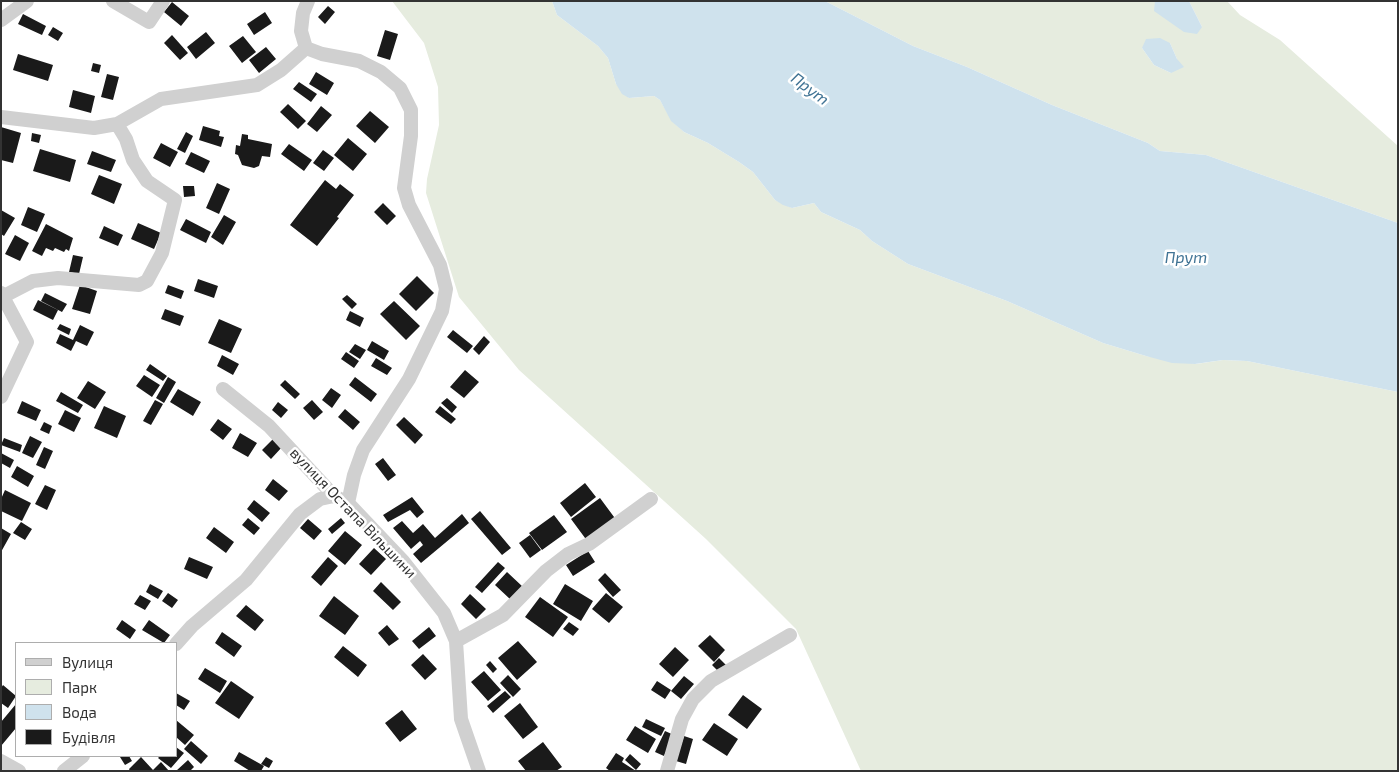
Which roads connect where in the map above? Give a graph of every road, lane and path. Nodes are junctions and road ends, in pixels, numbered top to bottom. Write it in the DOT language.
graph roads {
  1 [pos="27,1"];
  2 [pos="113,1"];
  3 [pos="163,1"];
  4 [pos="308,1"];
  5 [pos="1,20"];
  6 [pos="306,48"];
  7 [pos="1,117"];
  8 [pos="117,124"];
  9 [pos="2,294"];
  10 [pos="223,389"];
  11 [pos="1,397"];
  12 [pos="334,496"];
  13 [pos="651,499"];
  14 [pos="348,503"];
  15 [pos="790,635"];
  16 [pos="456,640"];
  17 [pos="178,642"];
  18 [pos="82,757"];
  19 [pos="1,761"];
  20 [pos="19,771"];
  21 [pos="64,771"];
  22 [pos="479,771"];
  23 [pos="668,771"];
  1 -- 5 [label="street"];
  2 -- 3 [label="street"];
  4 -- 6 [label="street"];
  6 -- 8 [label="street"];
  6 -- 14 [label="street"];
  7 -- 8 [label="street"];
  8 -- 9 [label="street"];
  9 -- 11 [label="street"];
  10 -- 12 [label="street, вулиця Остапа Вільшини"];
  12 -- 14 [label="street, вулиця Остапа Вільшини"];
  12 -- 17 [label="street"];
  13 -- 16 [label="street"];
  14 -- 16 [label="street, вулиця Остапа Вільшини"];
  15 -- 23 [label="street"];
  16 -- 22 [label="street, вулиця Остапа Вільшини"];
  18 -- 21 [label="street"];
  19 -- 20 [label="street"];
}
